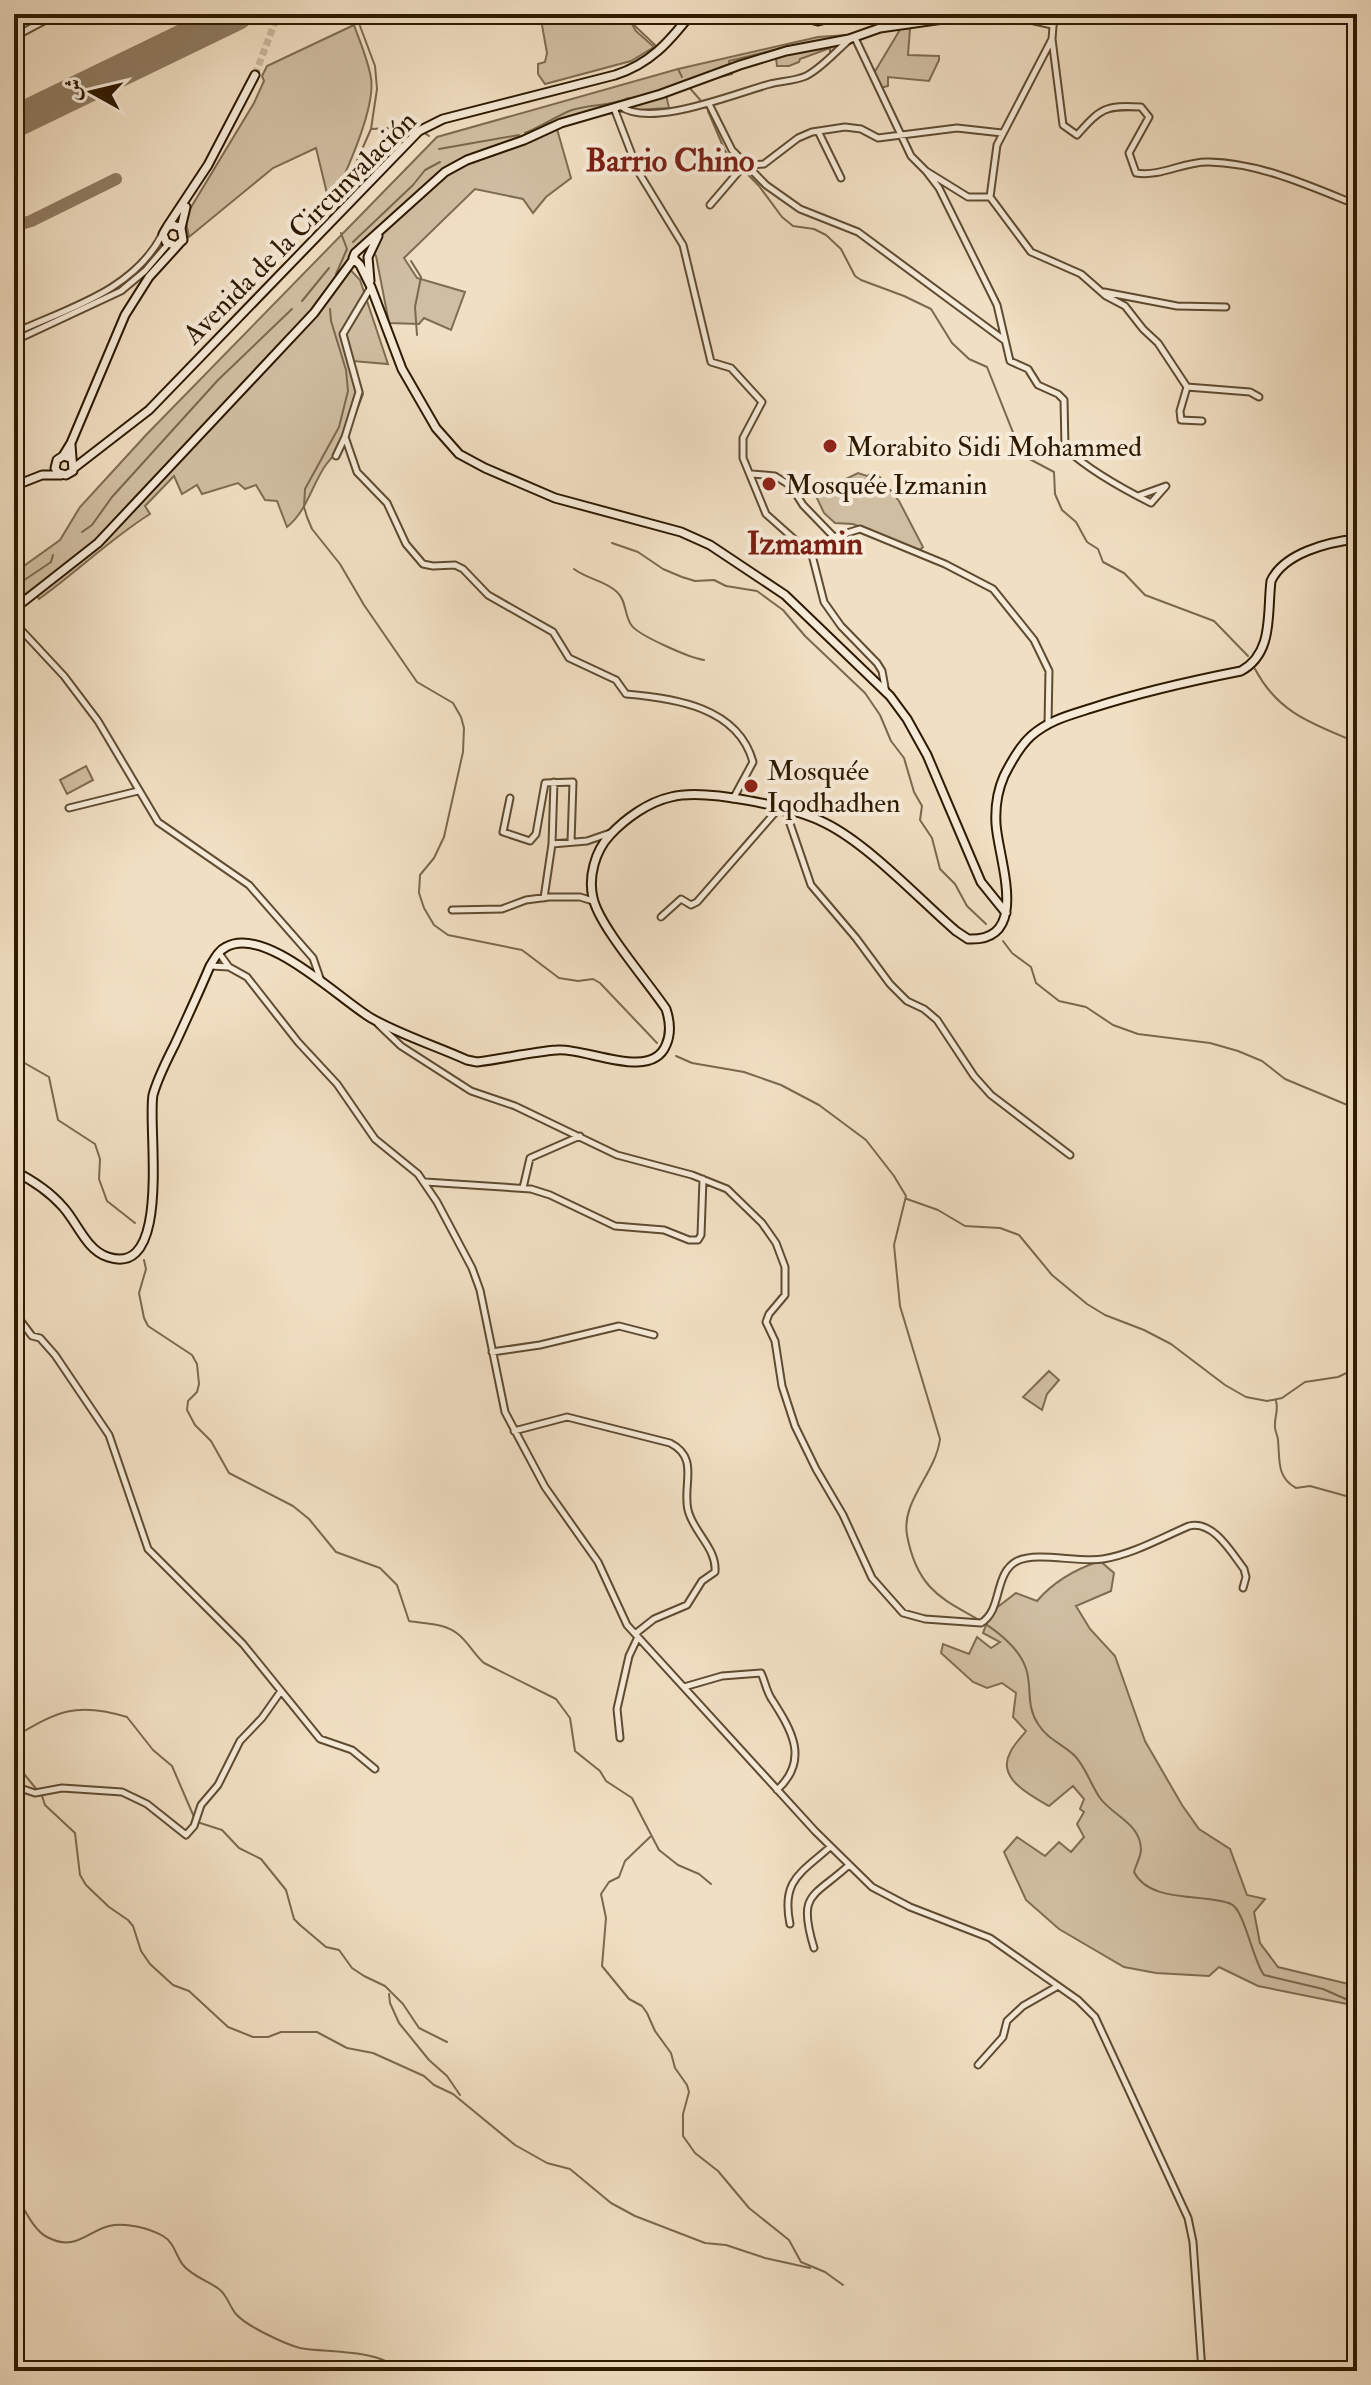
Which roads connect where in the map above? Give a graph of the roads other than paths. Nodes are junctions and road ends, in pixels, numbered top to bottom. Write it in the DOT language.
graph roads {
  1 [pos="57,14"];
  2 [pos="691,14"];
  3 [pos="790,14"];
  4 [pos="846,14"];
  5 [pos="978,14"];
  6 [pos="1003,14"];
  7 [pos="1054,14"];
  8 [pos="1052,25"];
  9 [pos="14,37"];
  10 [pos="852,38"];
  11 [pos="1052,39"];
  12 [pos="255,75"];
  13 [pos="709,104"];
  14 [pos="617,107"];
  15 [pos="818,131"];
  16 [pos="1002,133"];
  17 [pos="901,135"];
  18 [pos="747,164"];
  19 [pos="926,171"];
  20 [pos="841,178"];
  21 [pos="191,193"];
  22 [pos="990,197"];
  23 [pos="710,205"];
  24 [pos="1357,205"];
  25 [pos="384,227"];
  26 [pos="181,228"];
  27 [pos="165,231"];
  28 [pos="172,245"];
  29 [pos="362,261"];
  30 [pos="371,287"];
  31 [pos="1099,291"];
  32 [pos="99,298"];
  33 [pos="1226,307"];
  34 [pos="30,330"];
  35 [pos="14,333"];
  36 [pos="14,341"];
  37 [pos="1005,341"];
  38 [pos="1187,387"];
  39 [pos="1259,397"];
  40 [pos="1202,421"];
  41 [pos="345,437"];
  42 [pos="87,456"];
  43 [pos="336,456"];
  44 [pos="68,458"];
  45 [pos="55,462"];
  46 [pos="74,468"];
  47 [pos="752,474"];
  48 [pos="42,475"];
  49 [pos="61,475"];
  50 [pos="14,486"];
  51 [pos="1138,496"];
  52 [pos="834,537"];
  53 [pos="1357,539"];
  54 [pos="812,555"];
  55 [pos="14,609"];
  56 [pos="14,624"];
  57 [pos="886,693"];
  58 [pos="1048,724"];
  59 [pos="554,782"];
  60 [pos="138,791"];
  61 [pos="510,798"];
  62 [pos="733,799"];
  63 [pos="69,808"];
  64 [pos="782,809"];
  65 [pos="614,831"];
  66 [pos="571,842"];
  67 [pos="552,844"];
  68 [pos="544,898"];
  69 [pos="594,902"];
  70 [pos="452,910"];
  71 [pos="1006,913"];
  72 [pos="661,917"];
  73 [pos="218,953"];
  74 [pos="210,966"];
  75 [pos="229,967"];
  76 [pos="322,982"];
  77 [pos="372,1018"];
  78 [pos="581,1136"];
  79 [pos="1070,1155"];
  80 [pos="14,1171"];
  81 [pos="703,1179"];
  82 [pos="424,1182"];
  83 [pos="523,1188"];
  84 [pos="14,1312"];
  85 [pos="654,1335"];
  86 [pos="492,1352"];
  87 [pos="514,1431"];
  88 [pos="1243,1588"];
  89 [pos="636,1636"];
  90 [pos="684,1687"];
  91 [pos="281,1691"];
  92 [pos="620,1738"];
  93 [pos="375,1769"];
  94 [pos="14,1786"];
  95 [pos="777,1790"];
  96 [pos="830,1847"];
  97 [pos="849,1865"];
  98 [pos="790,1924"];
  99 [pos="814,1948"];
  100 [pos="1058,1986"];
  101 [pos="978,2065"];
  102 [pos="1202,2371"];
  1 -- 9 [label="street"];
  2 -- 42 [label="street, Avenida de la Circunvalación"];
  3 -- 4 [label="street"];
  5 -- 10 [label="street"];
  6 -- 8 [label="street"];
  7 -- 8 [label="street"];
  8 -- 11 [label="street"];
  10 -- 13 [label="street"];
  10 -- 14 [label="street"];
  10 -- 17 [label="street"];
  11 -- 16 [label="street"];
  11 -- 24 [label="street"];
  12 -- 21 [label="street"];
  13 -- 14 [label="street"];
  13 -- 18 [label="street"];
  14 -- 25 [label="street"];
  14 -- 47 [label="street"];
  15 -- 17 [label="street"];
  15 -- 18 [label="street"];
  15 -- 20 [label="street"];
  16 -- 17 [label="street"];
  16 -- 22 [label="street"];
  17 -- 19 [label="street"];
  18 -- 23 [label="street"];
  18 -- 37 [label="street"];
  19 -- 22 [label="street"];
  19 -- 37 [label="street"];
  21 -- 26 [label="street"];
  21 -- 27 [label="street"];
  22 -- 31 [label="street"];
  25 -- 29 [label="street"];
  25 -- 29 [label="street"];
  26 -- 27 [label="street"];
  26 -- 28 [label="street"];
  27 -- 28 [label="street"];
  27 -- 32 [label="street"];
  28 -- 32 [label="street"];
  28 -- 44 [label="street"];
  29 -- 30 [label="street"];
  29 -- 55 [label="street"];
  30 -- 41 [label="street"];
  30 -- 57 [label="street"];
  31 -- 33 [label="street"];
  31 -- 38 [label="street"];
  32 -- 34 [label="street"];
  34 -- 35 [label="street"];
  34 -- 36 [label="street"];
  37 -- 51 [label="street"];
  38 -- 39 [label="street"];
  38 -- 40 [label="street"];
  41 -- 43 [label="street"];
  41 -- 62 [label="street"];
  42 -- 44 [label="street"];
  42 -- 46 [label="street"];
  44 -- 45 [label="street"];
  44 -- 46 [label="street"];
  45 -- 48 [label="street"];
  45 -- 49 [label="street"];
  46 -- 49 [label="street"];
  47 -- 52 [label="street"];
  47 -- 54 [label="street"];
  48 -- 49 [label="street"];
  48 -- 50 [label="street"];
  51 -- 51 [label="street"];
  52 -- 54 [label="street"];
  52 -- 58 [label="street"];
  53 -- 58 [label="street"];
  54 -- 57 [label="street"];
  56 -- 60 [label="street"];
  57 -- 71 [label="street"];
  58 -- 71 [label="street"];
  59 -- 61 [label="street"];
  59 -- 66 [label="street"];
  59 -- 67 [label="street"];
  60 -- 63 [label="street"];
  60 -- 76 [label="street"];
  62 -- 64 [label="street"];
  62 -- 65 [label="street"];
  64 -- 71 [label="street"];
  64 -- 72 [label="street"];
  64 -- 79 [label="street"];
  65 -- 66 [label="street"];
  65 -- 69 [label="street"];
  66 -- 67 [label="street"];
  67 -- 68 [label="street"];
  68 -- 69 [label="street"];
  68 -- 70 [label="street"];
  69 -- 77 [label="street"];
  73 -- 74 [label="street"];
  73 -- 75 [label="street"];
  73 -- 76 [label="street"];
  74 -- 75 [label="street"];
  74 -- 80 [label="street"];
  75 -- 82 [label="street"];
  76 -- 77 [label="street"];
  77 -- 78 [label="street"];
  78 -- 81 [label="street"];
  78 -- 83 [label="street"];
  81 -- 83 [label="street"];
  81 -- 88 [label="street"];
  82 -- 83 [label="street"];
  82 -- 86 [label="street"];
  84 -- 91 [label="street"];
  85 -- 86 [label="street"];
  86 -- 87 [label="street"];
  87 -- 89 [label="street"];
  87 -- 89 [label="street"];
  89 -- 90 [label="street"];
  89 -- 92 [label="street"];
  90 -- 95 [label="street"];
  90 -- 95 [label="street"];
  91 -- 93 [label="street"];
  91 -- 94 [label="street"];
  95 -- 96 [label="street"];
  96 -- 97 [label="street"];
  96 -- 98 [label="street"];
  97 -- 99 [label="street"];
  97 -- 100 [label="street"];
  100 -- 101 [label="street"];
  100 -- 102 [label="street"];
}
